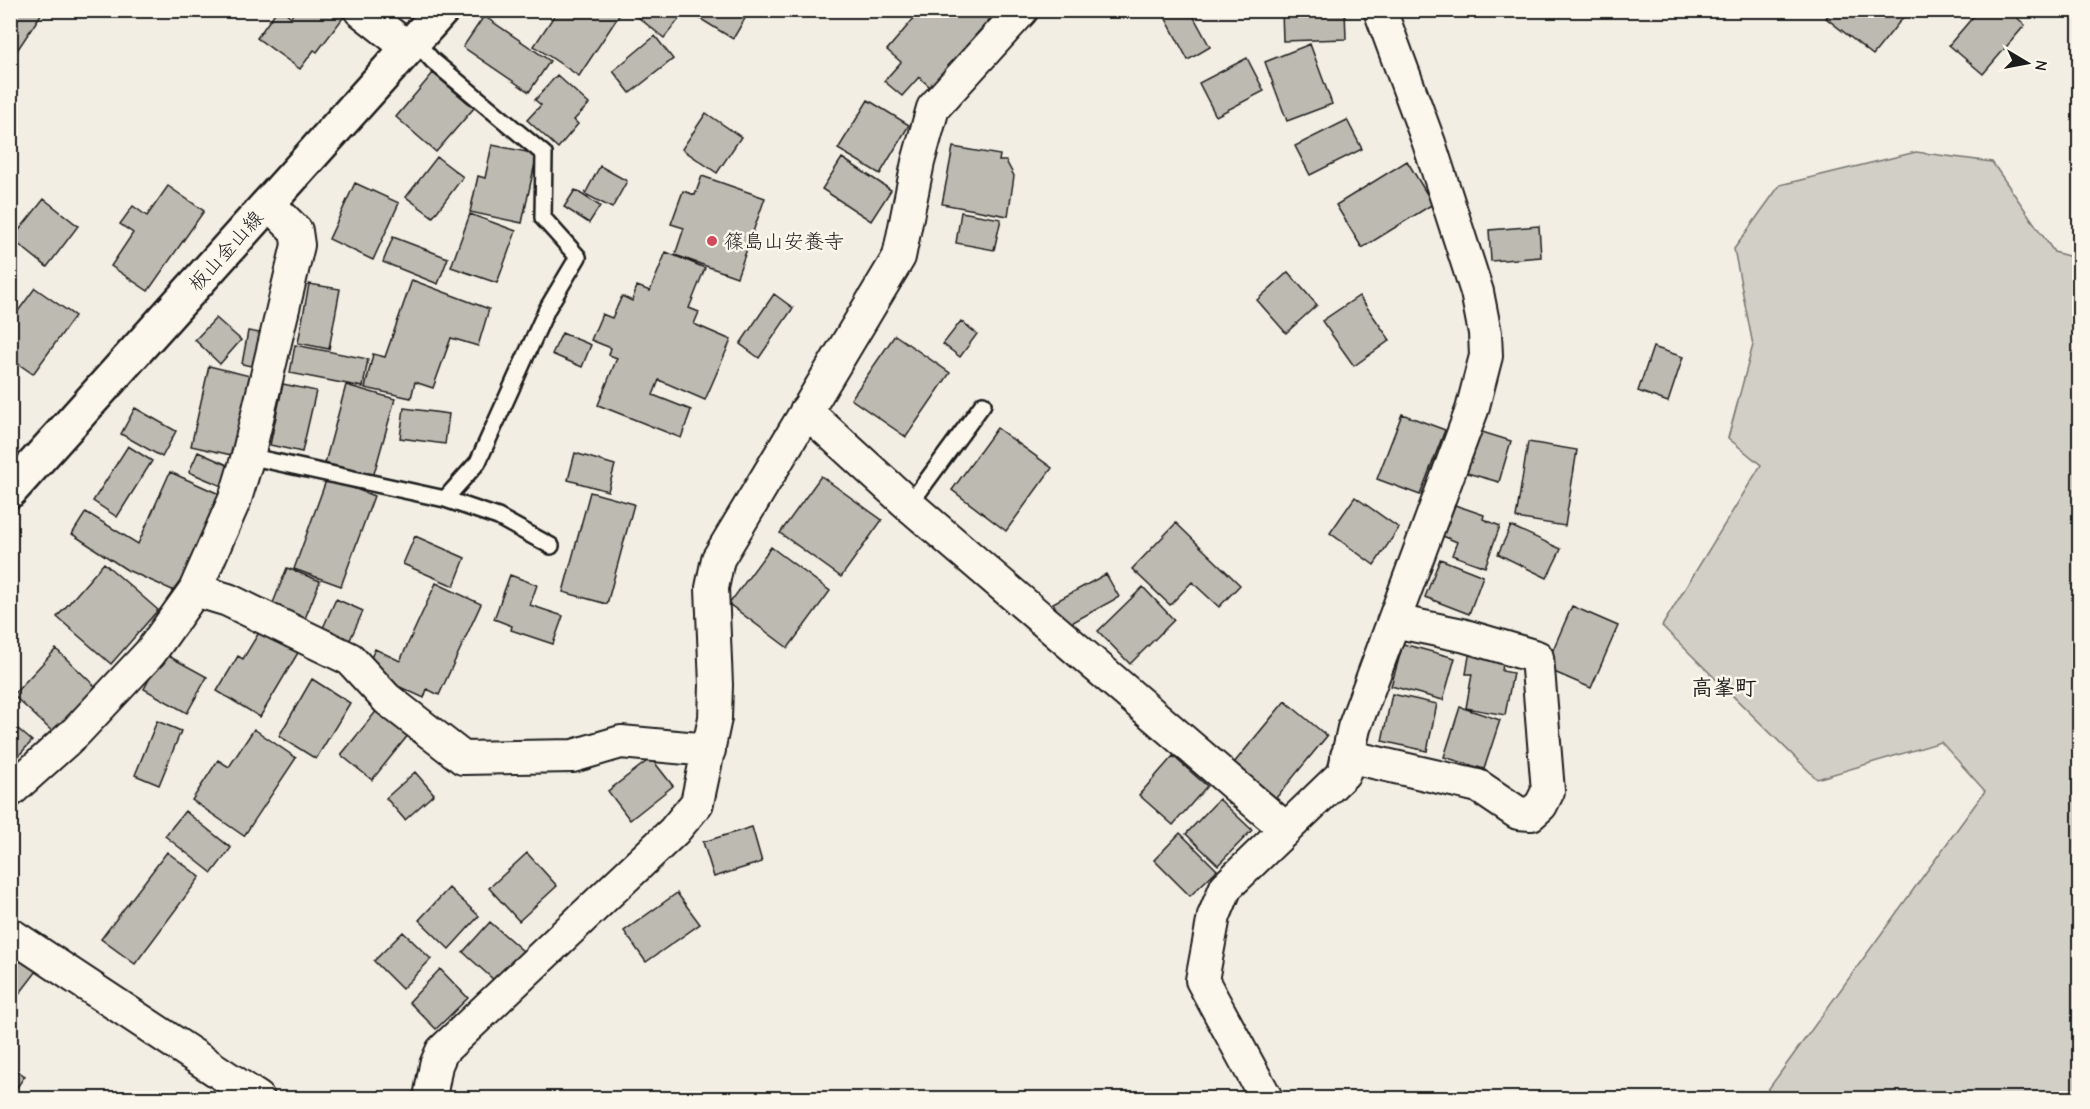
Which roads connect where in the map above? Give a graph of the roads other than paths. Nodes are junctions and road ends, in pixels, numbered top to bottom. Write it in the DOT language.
graph roads {
  1 [pos="360,10"];
  2 [pos="442,10"];
  3 [pos="1022,10"];
  4 [pos="1380,10"];
  5 [pos="411,44"];
  6 [pos="268,204"];
  7 [pos="983,404"];
  8 [pos="806,411"];
  9 [pos="248,456"];
  10 [pos="10,491"];
  11 [pos="445,499"];
  12 [pos="909,505"];
  13 [pos="551,546"];
  14 [pos="195,590"];
  15 [pos="1394,621"];
  16 [pos="709,750"];
  17 [pos="1347,756"];
  18 [pos="10,791"];
  19 [pos="1286,829"];
  20 [pos="10,934"];
  21 [pos="258,1098"];
  22 [pos="430,1098"];
  23 [pos="1266,1098"];
  1 -- 5 [label="street"];
  2 -- 5 [label="main road, 板山金山線"];
  3 -- 8 [label="street"];
  4 -- 15 [label="street"];
  5 -- 6 [label="main road, 板山金山線"];
  5 -- 11 [label="lane"];
  6 -- 9 [label="street"];
  6 -- 10 [label="main road, 板山金山線"];
  7 -- 12 [label="lane"];
  8 -- 12 [label="street"];
  8 -- 16 [label="street"];
  9 -- 11 [label="lane"];
  9 -- 14 [label="street"];
  11 -- 13 [label="lane"];
  12 -- 19 [label="street"];
  14 -- 16 [label="street"];
  14 -- 18 [label="street"];
  15 -- 17 [label="street"];
  15 -- 17 [label="street"];
  16 -- 22 [label="street"];
  17 -- 19 [label="street"];
  19 -- 23 [label="street"];
  20 -- 21 [label="street"];
}
